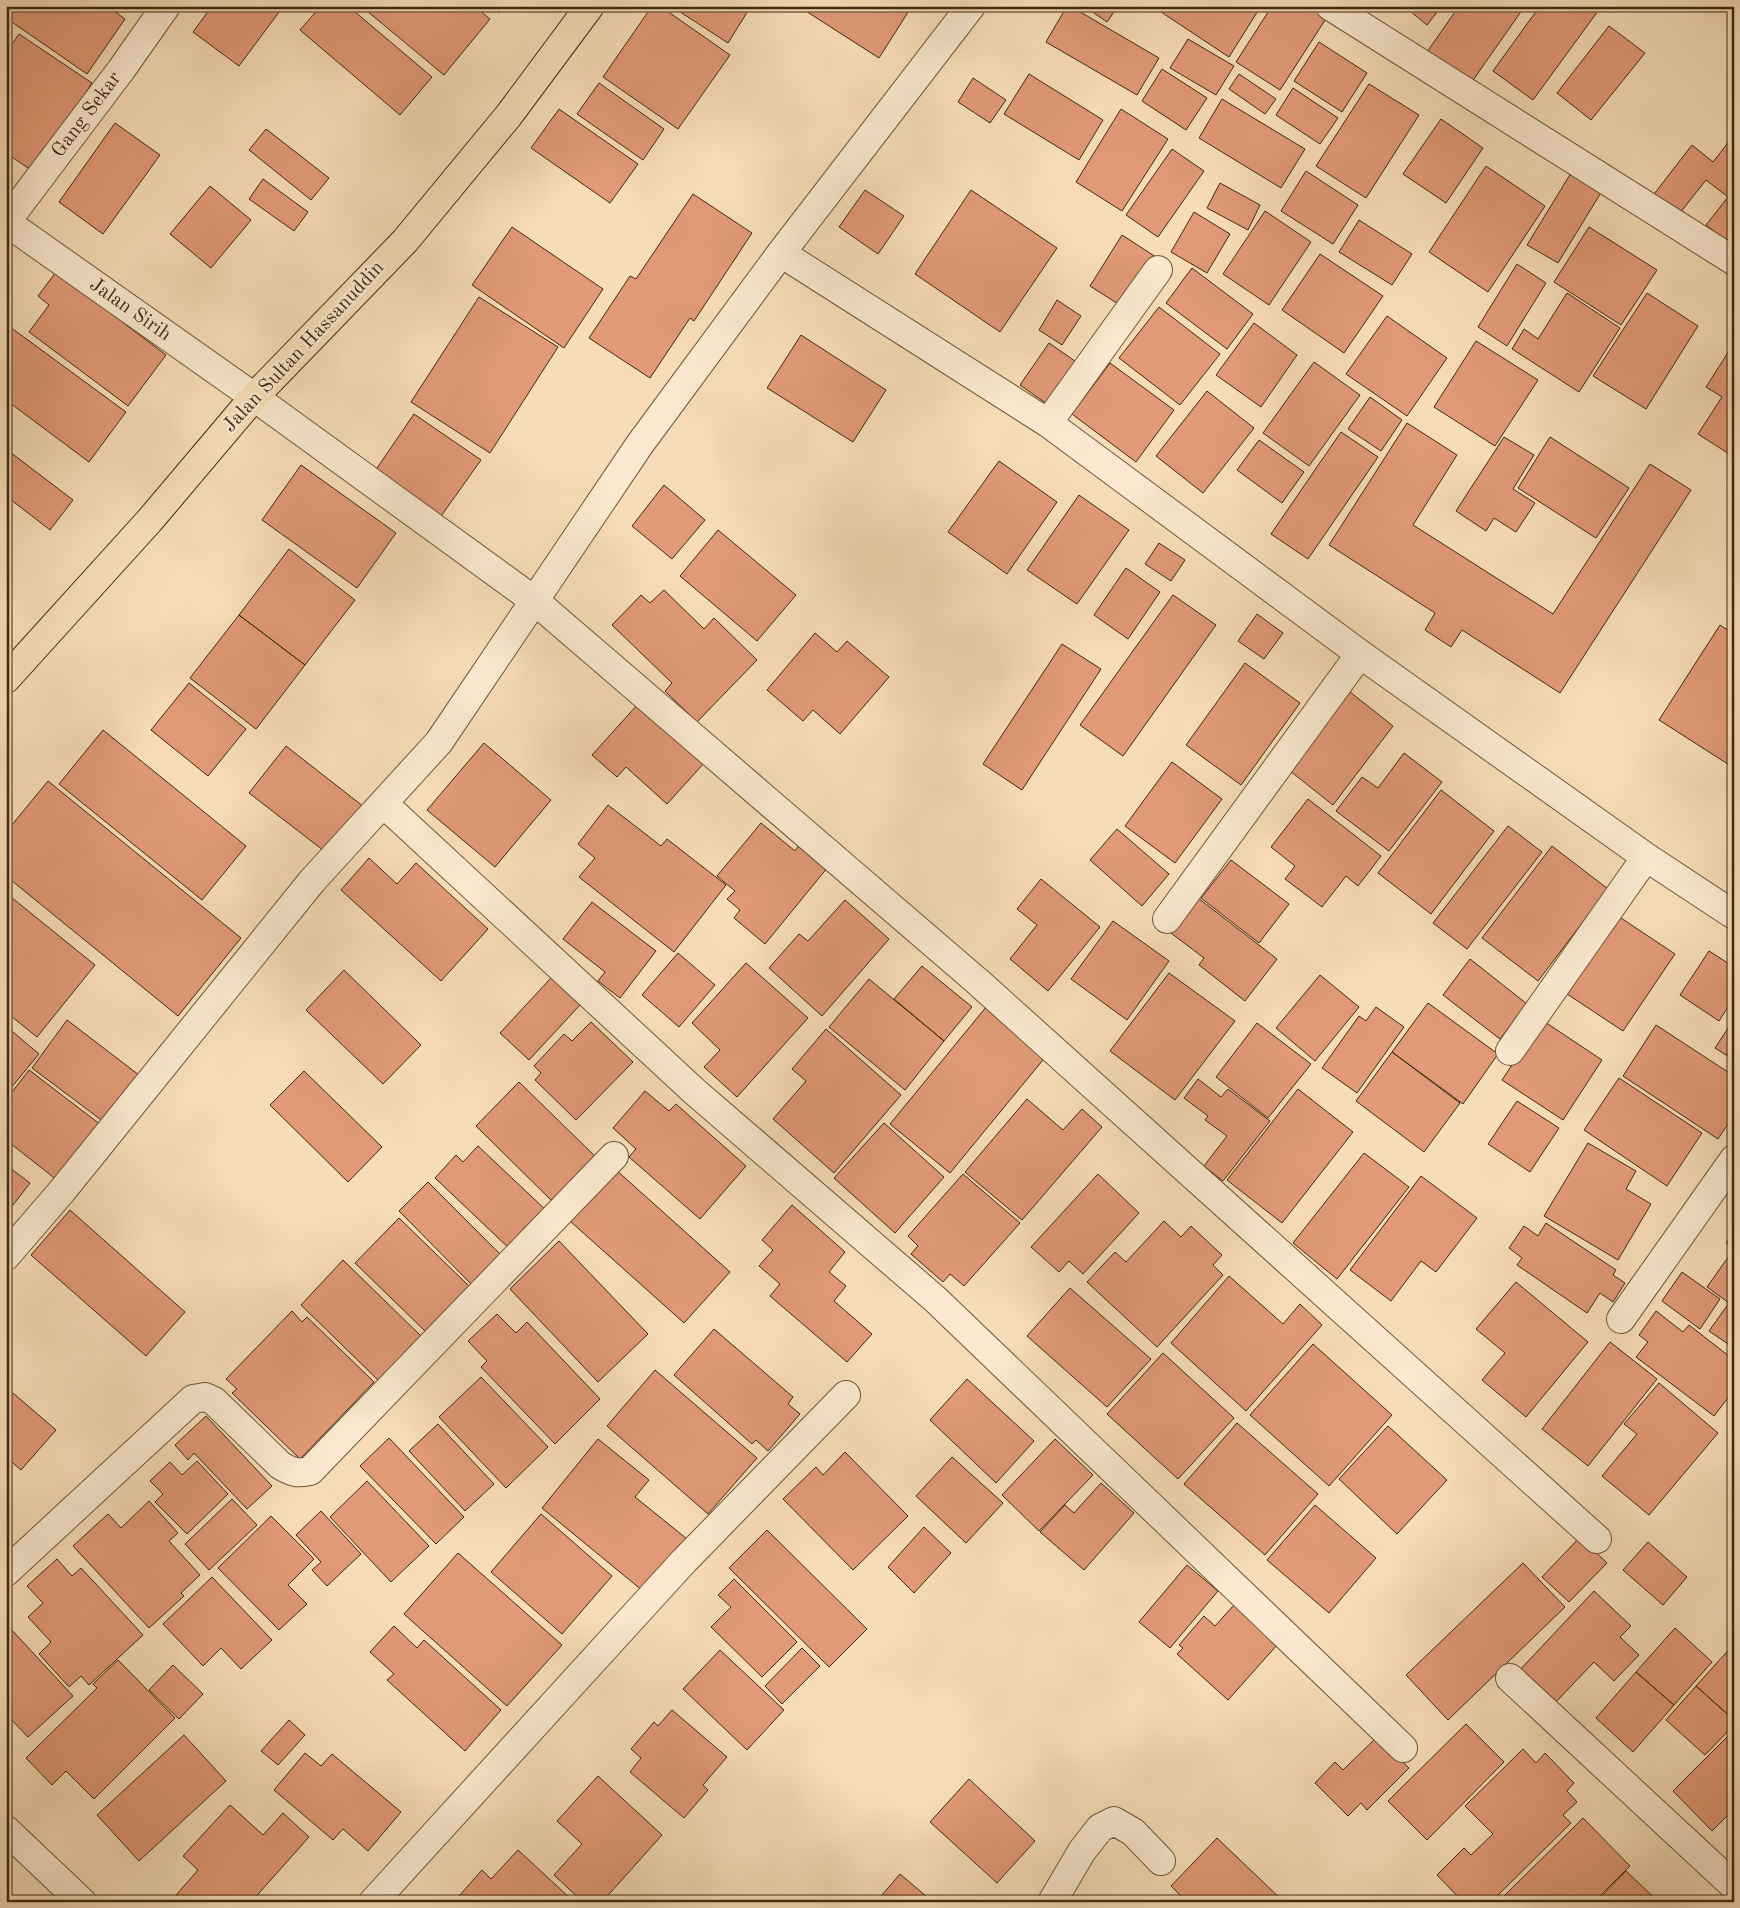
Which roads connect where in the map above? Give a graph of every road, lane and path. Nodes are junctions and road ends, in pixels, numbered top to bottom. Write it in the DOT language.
graph roads {
  1 [pos="166,6"];
  2 [pos="590,6"];
  3 [pos="971,6"];
  4 [pos="1330,6"];
  5 [pos="6,222"];
  6 [pos="781,253"];
  7 [pos="1734,261"];
  8 [pos="1158,270"];
  9 [pos="254,397"];
  10 [pos="1048,423"];
  11 [pos="535,601"];
  12 [pos="1360,654"];
  13 [pos="6,678"];
  14 [pos="384,804"];
  15 [pos="1646,857"];
  16 [pos="1734,915"];
  17 [pos="1167,919"];
  18 [pos="1510,1051"];
  19 [pos="614,1156"];
  20 [pos="1734,1159"];
  21 [pos="6,1256"];
  22 [pos="1620,1319"];
  23 [pos="846,1395"];
  24 [pos="1597,1539"];
  25 [pos="6,1572"];
  26 [pos="1510,1678"];
  27 [pos="1403,1748"];
  28 [pos="6,1830"];
  29 [pos="1161,1862"];
  30 [pos="1734,1886"];
  31 [pos="82,1902"];
  32 [pos="373,1902"];
  33 [pos="1052,1902"];
  1 -- 5 [label="street, Gang Sekar"];
  2 -- 9 [label="main road, Jalan Sultan Hassanuddin"];
  3 -- 6 [label="street"];
  4 -- 7 [label="street"];
  5 -- 9 [label="street, Jalan Sirih"];
  6 -- 10 [label="street"];
  6 -- 11 [label="street"];
  8 -- 10 [label="street"];
  9 -- 11 [label="street, Jalan Sirih"];
  9 -- 13 [label="main road, Jalan Sultan Hassanuddin"];
  10 -- 12 [label="street"];
  11 -- 14 [label="street"];
  11 -- 24 [label="street, Jalan Sirih"];
  12 -- 15 [label="street"];
  12 -- 17 [label="street"];
  14 -- 21 [label="street"];
  14 -- 27 [label="street"];
  15 -- 16 [label="street"];
  15 -- 18 [label="street"];
  19 -- 25 [label="street"];
  20 -- 22 [label="street"];
  23 -- 32 [label="street"];
  26 -- 30 [label="street"];
  28 -- 31 [label="street"];
  29 -- 33 [label="street"];
}
